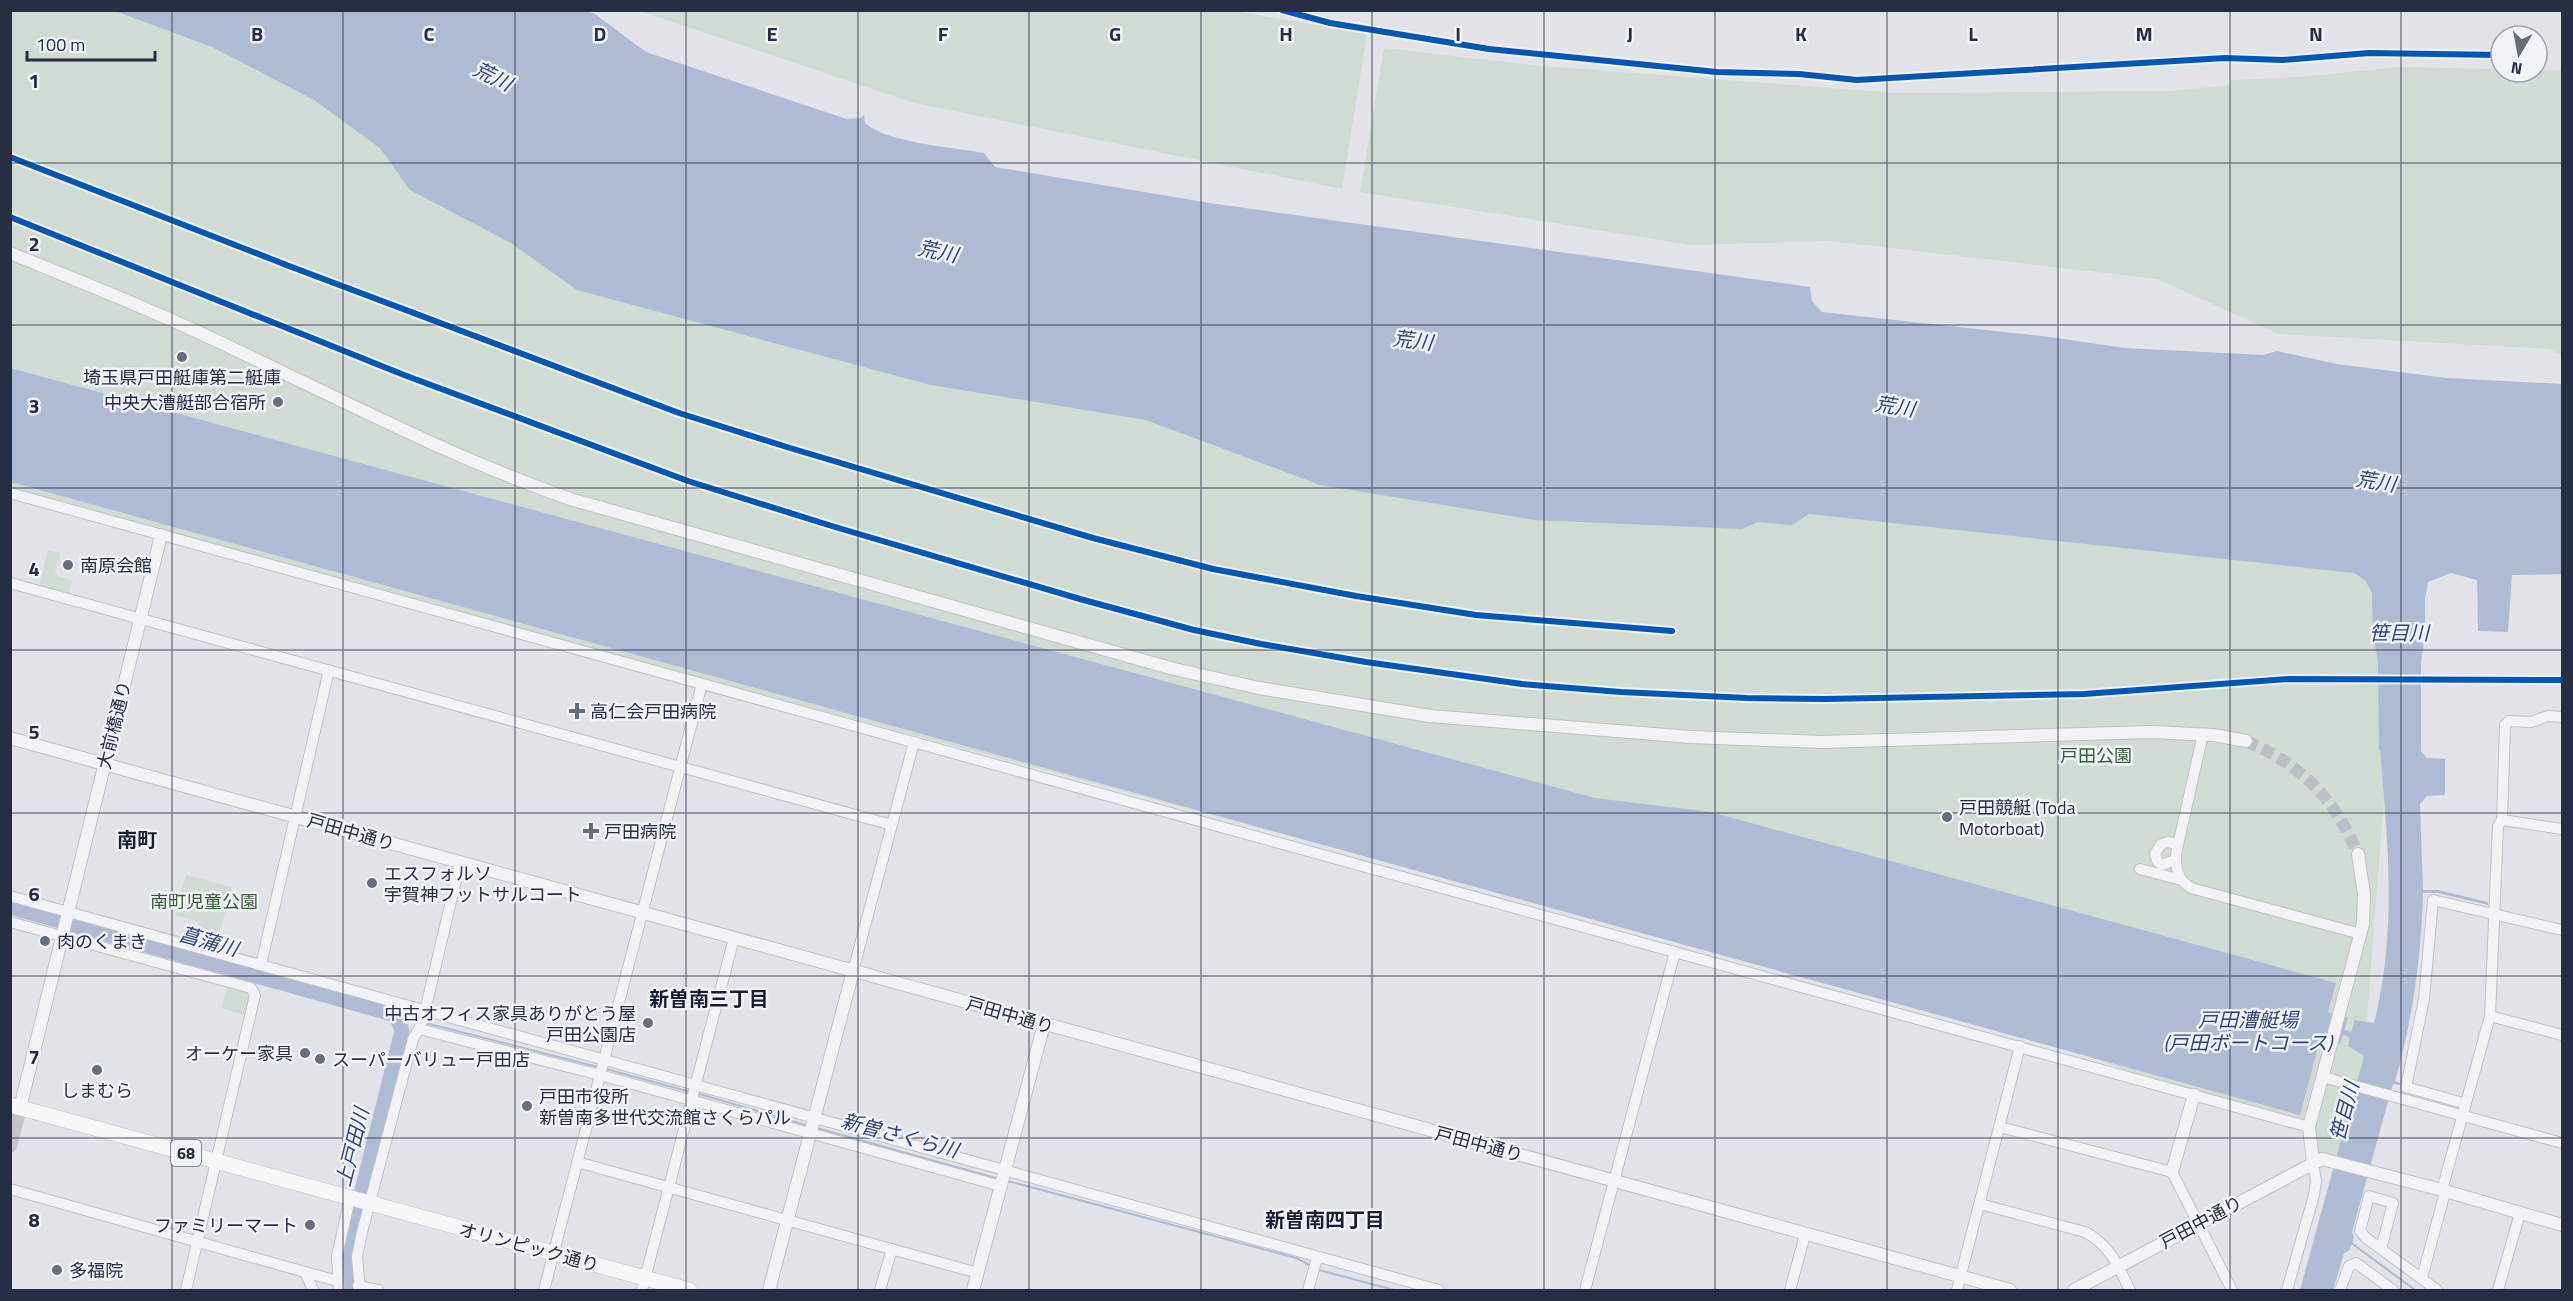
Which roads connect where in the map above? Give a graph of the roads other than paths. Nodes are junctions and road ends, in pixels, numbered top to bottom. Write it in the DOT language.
graph roads {
  1 [pos="10,253"];
  2 [pos="10,493"];
  3 [pos="161,535"];
  4 [pos="10,584"];
  5 [pos="140,619"];
  6 [pos="329,670"];
  7 [pos="702,684"];
  8 [pos="2562,717"];
  9 [pos="2203,734"];
  10 [pos="10,738"];
  11 [pos="2246,741"];
  12 [pos="914,742"];
  13 [pos="105,764"];
  14 [pos="680,767"];
  15 [pos="295,817"];
  16 [pos="2502,820"];
  17 [pos="892,825"];
  18 [pos="2562,829"];
  19 [pos="2178,844"];
  20 [pos="2358,854"];
  21 [pos="2175,860"];
  22 [pos="460,863"];
  23 [pos="2140,869"];
  24 [pos="2181,880"];
  25 [pos="10,896"];
  26 [pos="642,913"];
  27 [pos="2495,913"];
  28 [pos="67,914"];
  29 [pos="10,922"];
  30 [pos="2562,930"];
  31 [pos="2361,934"];
  32 [pos="62,935"];
  33 [pos="734,938"];
  34 [pos="1675,952"];
  35 [pos="261,965"];
  36 [pos="853,971"];
  37 [pos="2490,1016"];
  38 [pos="422,1021"];
  39 [pos="1044,1024"];
  40 [pos="2562,1035"];
  41 [pos="2020,1046"];
  42 [pos="602,1068"];
  43 [pos="2328,1074"];
  44 [pos="694,1093"];
  45 [pos="2193,1095"];
  46 [pos="2466,1104"];
  47 [pos="15,1107"];
  48 [pos="2458,1114"];
  49 [pos="813,1125"];
  50 [pos="2309,1127"];
  51 [pos="2000,1128"];
  52 [pos="2562,1143"];
  53 [pos="10,1146"];
  54 [pos="216,1161"];
  55 [pos="578,1162"];
  56 [pos="2313,1162"];
  57 [pos="2172,1172"];
  58 [pos="1003,1179"];
  59 [pos="1614,1182"];
  60 [pos="10,1189"];
  61 [pos="669,1189"];
  62 [pos="2442,1190"];
  63 [pos="351,1198"];
  64 [pos="369,1203"];
  65 [pos="1980,1204"];
  66 [pos="2520,1213"];
  67 [pos="788,1221"];
  68 [pos="2199,1223"];
  69 [pos="2562,1225"];
  70 [pos="1805,1235"];
  71 [pos="198,1243"];
  72 [pos="892,1249"];
  73 [pos="2381,1249"];
  74 [pos="554,1253"];
  75 [pos="2118,1267"];
  76 [pos="1314,1268"];
  77 [pos="305,1272"];
  78 [pos="978,1273"];
  79 [pos="1961,1277"];
  80 [pos="2422,1278"];
  81 [pos="644,1285"];
  82 [pos="338,1286"];
  83 [pos="359,1288"];
  84 [pos="186,1290"];
  85 [pos="313,1290"];
  86 [pos="378,1290"];
  87 [pos="544,1290"];
  88 [pos="689,1290"];
  89 [pos="769,1290"];
  90 [pos="880,1290"];
  91 [pos="973,1290"];
  92 [pos="1308,1290"];
  93 [pos="1439,1290"];
  94 [pos="1585,1290"];
  95 [pos="1790,1290"];
  96 [pos="1957,1290"];
  97 [pos="2010,1290"];
  98 [pos="2074,1290"];
  99 [pos="2130,1290"];
  100 [pos="2232,1290"];
  101 [pos="2287,1290"];
  102 [pos="2340,1290"];
  103 [pos="2393,1290"];
  104 [pos="2437,1290"];
  105 [pos="2498,1290"];
  1 -- 9 [label="street"];
  2 -- 3 [label="street"];
  3 -- 5 [label="street, 大前橋通り"];
  3 -- 7 [label="street"];
  4 -- 5 [label="street"];
  5 -- 6 [label="street"];
  5 -- 13 [label="street, 大前橋通り"];
  6 -- 14 [label="street"];
  6 -- 15 [label="street"];
  7 -- 12 [label="street"];
  7 -- 14 [label="street"];
  8 -- 16 [label="street"];
  9 -- 11 [label="street"];
  9 -- 19 [label="street"];
  10 -- 13 [label="street, 戸田中通り"];
  12 -- 17 [label="street"];
  12 -- 34 [label="street"];
  13 -- 15 [label="street, 戸田中通り"];
  13 -- 28 [label="street, 大前橋通り"];
  14 -- 17 [label="street"];
  14 -- 26 [label="street"];
  15 -- 22 [label="street, 戸田中通り"];
  15 -- 35 [label="street"];
  16 -- 18 [label="street"];
  16 -- 27 [label="street"];
  17 -- 36 [label="street"];
  19 -- 21 [label="street"];
  19 -- 21 [label="street"];
  20 -- 31 [label="street"];
  21 -- 24 [label="street"];
  22 -- 26 [label="street, 戸田中通り"];
  22 -- 38 [label="street"];
  23 -- 24 [label="street"];
  24 -- 31 [label="street"];
  25 -- 28 [label="street"];
  26 -- 33 [label="street, 戸田中通り"];
  26 -- 42 [label="street"];
  27 -- 30 [label="street"];
  27 -- 37 [label="street"];
  27 -- 46 [label="street"];
  28 -- 32 [label="street, 大前橋通り"];
  28 -- 35 [label="street"];
  29 -- 32 [label="street"];
  31 -- 43 [label="street"];
  32 -- 47 [label="street"];
  32 -- 54 [label="street"];
  33 -- 36 [label="street, 戸田中通り"];
  33 -- 44 [label="street"];
  34 -- 41 [label="street"];
  34 -- 59 [label="street"];
  35 -- 38 [label="street"];
  36 -- 39 [label="street, 戸田中通り"];
  36 -- 49 [label="street"];
  37 -- 40 [label="street"];
  37 -- 46 [label="street"];
  38 -- 42 [label="street"];
  38 -- 42 [label="street"];
  38 -- 64 [label="street"];
  39 -- 58 [label="street"];
  39 -- 59 [label="street, 戸田中通り"];
  41 -- 45 [label="street"];
  41 -- 51 [label="street"];
  42 -- 44 [label="street"];
  42 -- 44 [label="street"];
  42 -- 55 [label="street"];
  43 -- 48 [label="street"];
  43 -- 50 [label="street"];
  44 -- 49 [label="street"];
  44 -- 49 [label="street"];
  44 -- 61 [label="street"];
  45 -- 50 [label="street"];
  45 -- 57 [label="street"];
  46 -- 48 [label="street"];
  47 -- 53 [label="main road"];
  47 -- 54 [label="main road, 68"];
  48 -- 52 [label="street"];
  48 -- 62 [label="street"];
  49 -- 58 [label="street"];
  49 -- 58 [label="street"];
  49 -- 67 [label="street"];
  50 -- 56 [label="street"];
  51 -- 57 [label="street"];
  51 -- 65 [label="street"];
  54 -- 63 [label="main road, 68"];
  54 -- 71 [label="street"];
  55 -- 61 [label="street"];
  55 -- 74 [label="street"];
  56 -- 62 [label="street, 戸田中通り"];
  56 -- 68 [label="street, 戸田中通り"];
  56 -- 101 [label="street"];
  57 -- 68 [label="street"];
  58 -- 78 [label="street"];
  58 -- 93 [label="street"];
  59 -- 70 [label="street, 戸田中通り"];
  59 -- 94 [label="street"];
  60 -- 71 [label="street"];
  61 -- 67 [label="street"];
  61 -- 81 [label="street"];
  62 -- 66 [label="street"];
  62 -- 80 [label="street"];
  63 -- 64 [label="main road, 68"];
  63 -- 82 [label="street"];
  64 -- 74 [label="main road, オリンピック通り / 68"];
  64 -- 83 [label="street"];
  65 -- 75 [label="street"];
  65 -- 79 [label="street"];
  66 -- 69 [label="street"];
  66 -- 105 [label="street"];
  67 -- 72 [label="street"];
  67 -- 89 [label="street"];
  68 -- 75 [label="street, 戸田中通り"];
  68 -- 100 [label="street"];
  70 -- 79 [label="street, 戸田中通り"];
  70 -- 95 [label="street"];
  71 -- 77 [label="street"];
  71 -- 84 [label="street"];
  72 -- 78 [label="street"];
  72 -- 90 [label="street"];
  73 -- 73 [label="street"];
  73 -- 80 [label="street"];
  74 -- 81 [label="main road, オリンピック通り / 68"];
  74 -- 87 [label="street"];
  75 -- 98 [label="street, 戸田中通り"];
  75 -- 99 [label="street"];
  76 -- 92 [label="street"];
  77 -- 82 [label="street"];
  77 -- 85 [label="street"];
  78 -- 91 [label="street"];
  79 -- 96 [label="street"];
  79 -- 97 [label="street, 戸田中通り"];
  80 -- 104 [label="street"];
  81 -- 88 [label="main road, オリンピック通り / 68"];
  83 -- 86 [label="street"];
  102 -- 103 [label="street"];
}
